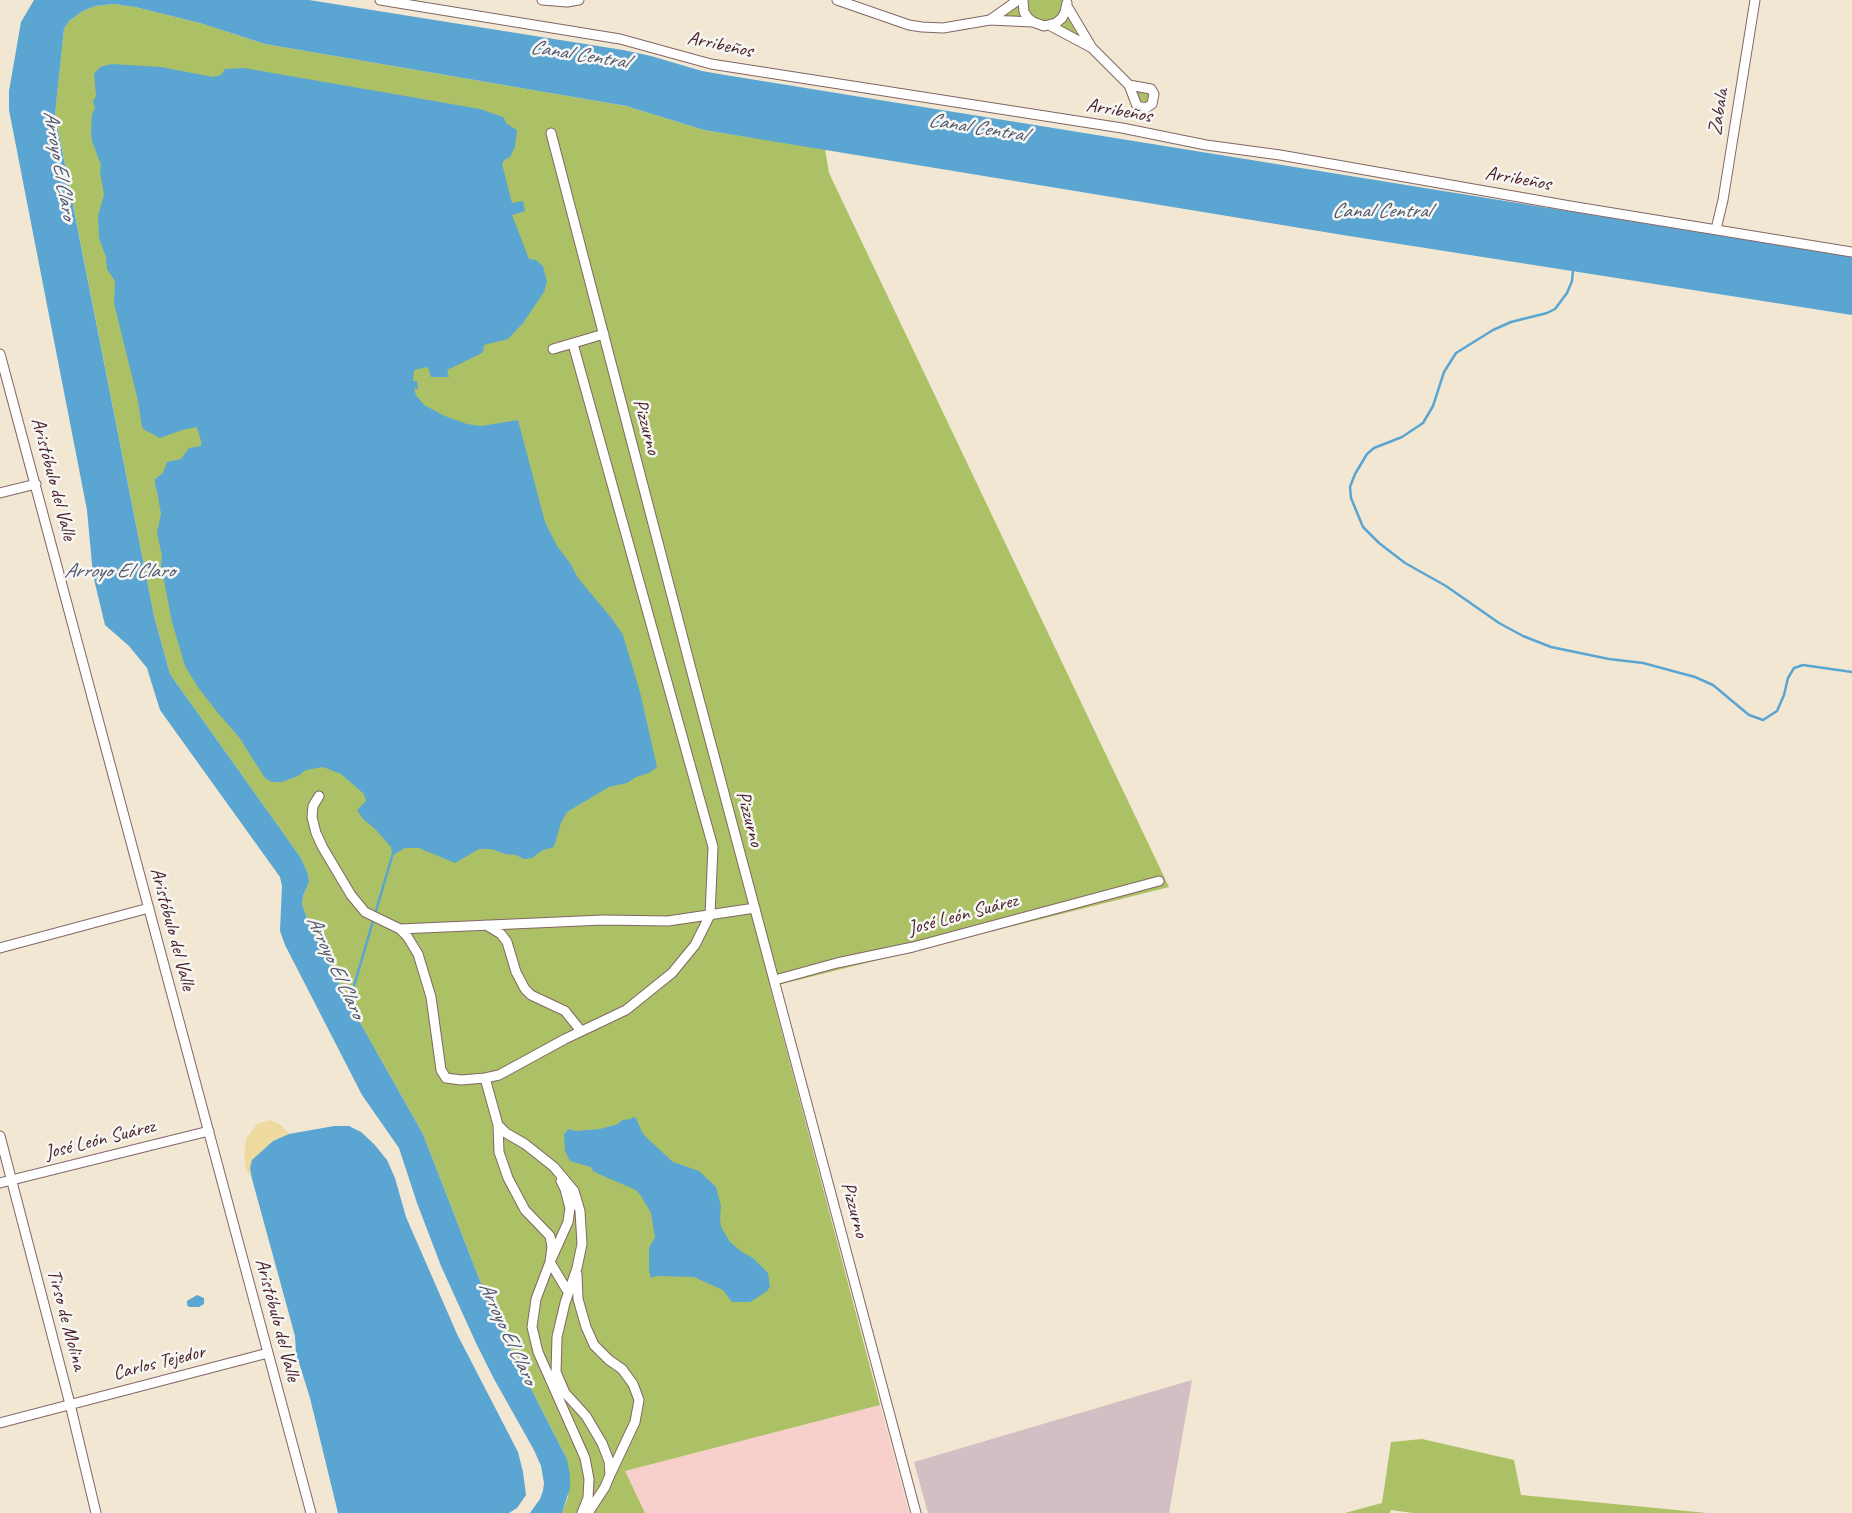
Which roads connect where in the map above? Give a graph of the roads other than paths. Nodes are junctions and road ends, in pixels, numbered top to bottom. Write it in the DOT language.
graph roads {
  1 [pos="380,0"];
  2 [pos="542,0"];
  3 [pos="579,0"];
  4 [pos="837,0"];
  5 [pos="1018,0"];
  6 [pos="1023,0"];
  7 [pos="1755,0"];
  8 [pos="1067,3"];
  9 [pos="990,20"];
  10 [pos="1032,22"];
  11 [pos="1050,25"];
  12 [pos="1092,48"];
  13 [pos="1129,85"];
  14 [pos="551,133"];
  15 [pos="1716,229"];
  16 [pos="1852,252"];
  17 [pos="604,334"];
  18 [pos="573,344"];
  19 [pos="553,349"];
  20 [pos="0,354"];
  21 [pos="36,484"];
  22 [pos="0,493"];
  23 [pos="319,796"];
  24 [pos="1159,881"];
  25 [pos="149,908"];
  26 [pos="755,908"];
  27 [pos="710,915"];
  28 [pos="486,925"];
  29 [pos="400,929"];
  30 [pos="0,948"];
  31 [pos="775,980"];
  32 [pos="581,1031"];
  33 [pos="485,1078"];
  34 [pos="498,1125"];
  35 [pos="208,1131"];
  36 [pos="0,1136"];
  37 [pos="554,1167"];
  38 [pos="12,1179"];
  39 [pos="0,1183"];
  40 [pos="550,1262"];
  41 [pos="577,1268"];
  42 [pos="568,1292"];
  43 [pos="268,1353"];
  44 [pos="70,1404"];
  45 [pos="0,1423"];
  46 [pos="610,1475"];
  47 [pos="96,1513"];
  48 [pos="311,1513"];
  49 [pos="582,1513"];
  50 [pos="588,1513"];
  51 [pos="916,1513"];
  1 -- 15 [label="street, Arribeños"];
  2 -- 3 [label="street"];
  4 -- 9 [label="street"];
  5 -- 9 [label="street"];
  6 -- 10 [label="street"];
  7 -- 15 [label="street, Zabala"];
  8 -- 11 [label="street"];
  8 -- 12 [label="street"];
  9 -- 10 [label="street"];
  10 -- 11 [label="street"];
  11 -- 12 [label="street"];
  12 -- 13 [label="street"];
  14 -- 17 [label="street, Pizzurno"];
  15 -- 16 [label="street, Arribeños"];
  17 -- 18 [label="street"];
  17 -- 26 [label="street, Pizzurno"];
  18 -- 19 [label="street"];
  18 -- 27 [label="street"];
  20 -- 21 [label="street, Aristóbulo del Valle"];
  21 -- 22 [label="street"];
  21 -- 25 [label="street, Aristóbulo del Valle"];
  23 -- 29 [label="street"];
  24 -- 31 [label="street, José León Suárez"];
  25 -- 30 [label="street"];
  25 -- 35 [label="street, Aristóbulo del Valle"];
  26 -- 27 [label="street"];
  26 -- 31 [label="street, Pizzurno"];
  27 -- 28 [label="street"];
  27 -- 32 [label="street"];
  28 -- 29 [label="street"];
  28 -- 32 [label="street"];
  29 -- 33 [label="street"];
  31 -- 51 [label="street, Pizzurno"];
  32 -- 33 [label="street"];
  33 -- 34 [label="street"];
  34 -- 37 [label="street"];
  34 -- 40 [label="street"];
  35 -- 38 [label="street, José León Suárez"];
  35 -- 43 [label="street, Aristóbulo del Valle"];
  36 -- 38 [label="street, Tirso de Molina"];
  37 -- 40 [label="street"];
  37 -- 41 [label="street"];
  38 -- 39 [label="street, José León Suárez"];
  38 -- 44 [label="street, Tirso de Molina"];
  40 -- 42 [label="street"];
  40 -- 49 [label="street"];
  41 -- 42 [label="street"];
  41 -- 46 [label="street"];
  42 -- 46 [label="street"];
  43 -- 44 [label="street, Carlos Tejedor"];
  43 -- 48 [label="street, Aristóbulo del Valle"];
  44 -- 45 [label="street, Carlos Tejedor"];
  44 -- 47 [label="street, Tirso de Molina"];
  46 -- 50 [label="street"];
}
